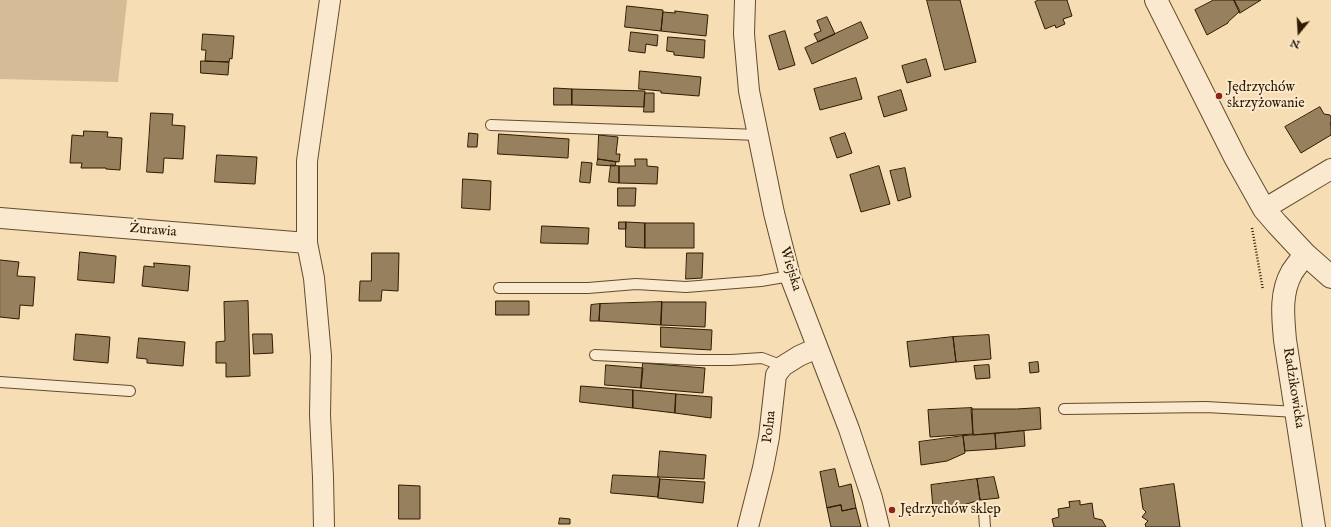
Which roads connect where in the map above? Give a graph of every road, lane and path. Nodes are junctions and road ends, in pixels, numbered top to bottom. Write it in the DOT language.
graph roads {
  1 [pos="330,0"];
  2 [pos="745,0"];
  3 [pos="1156,0"];
  4 [pos="491,124"];
  5 [pos="758,135"];
  6 [pos="1331,170"];
  7 [pos="1258,217"];
  8 [pos="0,218"];
  9 [pos="307,243"];
  10 [pos="1305,254"];
  11 [pos="790,276"];
  12 [pos="1331,277"];
  13 [pos="499,288"];
  14 [pos="1264,296"];
  15 [pos="817,348"];
  16 [pos="595,355"];
  17 [pos="783,366"];
  18 [pos="0,382"];
  19 [pos="130,391"];
  20 [pos="1064,409"];
  21 [pos="1297,412"];
  22 [pos="984,512"];
  23 [pos="324,527"];
  24 [pos="748,527"];
  25 [pos="880,527"];
  26 [pos="985,527"];
  27 [pos="1314,527"];
  1 -- 9 [label="street"];
  2 -- 5 [label="street, Wiejska"];
  3 -- 7 [label="street"];
  4 -- 5 [label="lane"];
  5 -- 11 [label="street, Wiejska"];
  6 -- 7 [label="street"];
  7 -- 10 [label="street"];
  7 -- 14 [label="path"];
  8 -- 9 [label="street, Żurawia"];
  9 -- 23 [label="street"];
  10 -- 12 [label="street"];
  10 -- 21 [label="street, Radzikowicka"];
  11 -- 13 [label="lane"];
  11 -- 15 [label="street, Wiejska"];
  15 -- 17 [label="street"];
  15 -- 25 [label="street, Wiejska"];
  16 -- 17 [label="lane"];
  17 -- 24 [label="street, Polna"];
  18 -- 19 [label="lane"];
  20 -- 21 [label="lane"];
  21 -- 27 [label="street, Radzikowicka"];
  22 -- 26 [label="lane"];
}
